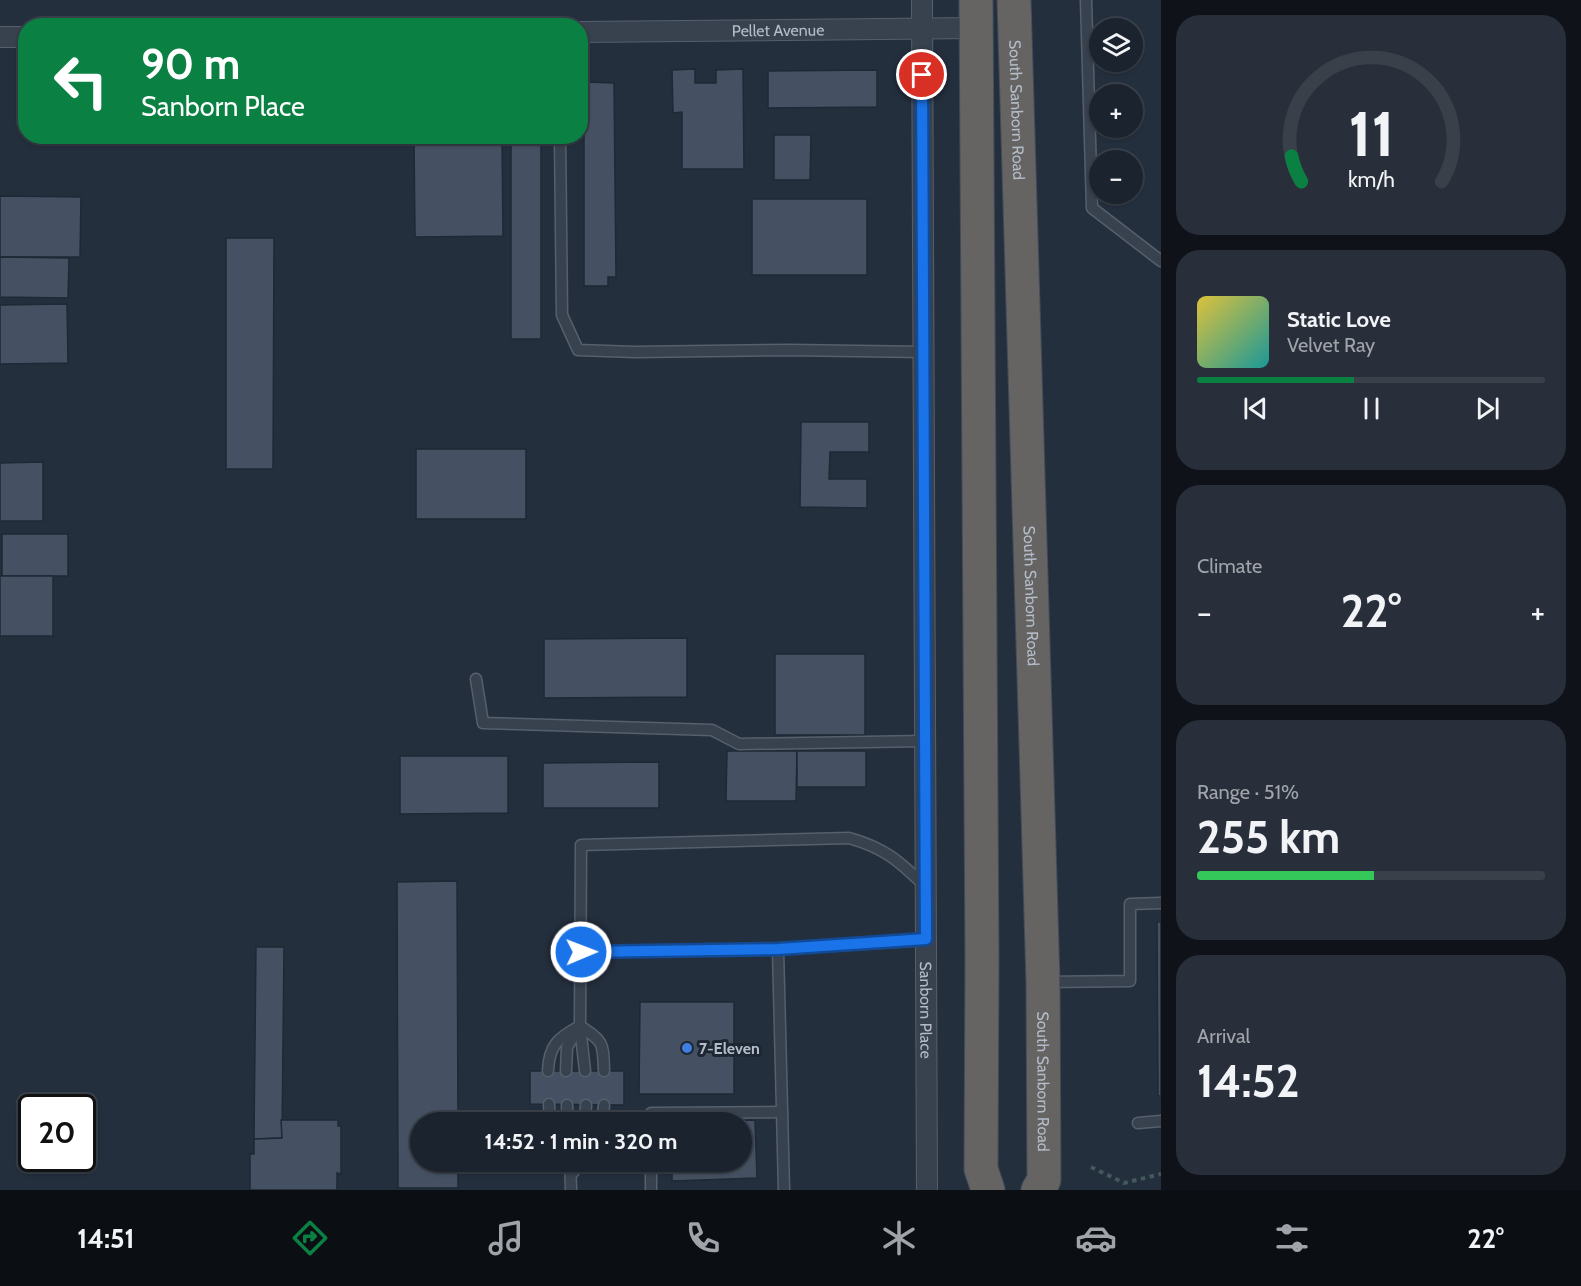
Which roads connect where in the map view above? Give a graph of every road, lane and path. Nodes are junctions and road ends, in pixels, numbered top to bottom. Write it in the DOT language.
graph roads {
  1 [pos="922,0"];
  2 [pos="1014,0"];
  3 [pos="1086,0"];
  4 [pos="976,14"];
  5 [pos="922,29"];
  6 [pos="588,32"];
  7 [pos="0,37"];
  8 [pos="18,37"];
  9 [pos="560,144"];
  10 [pos="1161,261"];
  11 [pos="923,352"];
  12 [pos="476,679"];
  13 [pos="925,741"];
  14 [pos="926,886"];
  15 [pos="1161,903"];
  16 [pos="926,939"];
  17 [pos="778,949"];
  18 [pos="581,952"];
  19 [pos="1043,982"];
  20 [pos="580,1026"];
  21 [pos="548,1071"];
  22 [pos="566,1071"];
  23 [pos="585,1071"];
  24 [pos="604,1071"];
  25 [pos="549,1104"];
  26 [pos="567,1105"];
  27 [pos="586,1105"];
  28 [pos="603,1105"];
  29 [pos="549,1112"];
  30 [pos="567,1112"];
  31 [pos="586,1112"];
  32 [pos="603,1112"];
  33 [pos="752,1112"];
  34 [pos="782,1112"];
  35 [pos="1161,1121"];
  36 [pos="1138,1123"];
  37 [pos="1091,1167"];
  38 [pos="570,1172"];
  39 [pos="571,1172"];
  40 [pos="572,1172"];
  41 [pos="573,1172"];
  42 [pos="651,1172"];
  43 [pos="1161,1174"];
  44 [pos="571,1175"];
  45 [pos="571,1190"];
  46 [pos="651,1190"];
  47 [pos="784,1190"];
  48 [pos="927,1190"];
  49 [pos="988,1190"];
  50 [pos="1038,1190"];
  1 -- 5 [label="street, Sanborn Place"];
  2 -- 19 [label="highway, South Sanborn Road"];
  3 -- 10 [label="lane"];
  4 -- 5 [label="street, Pellet Avenue"];
  4 -- 49 [label="highway"];
  5 -- 6 [label="street, Pellet Avenue"];
  5 -- 11 [label="street, Sanborn Place"];
  7 -- 8 [label="street"];
  9 -- 11 [label="lane"];
  11 -- 13 [label="street, Sanborn Place"];
  12 -- 13 [label="lane"];
  13 -- 14 [label="street, Sanborn Place"];
  14 -- 16 [label="street, Sanborn Place"];
  14 -- 18 [label="lane"];
  15 -- 19 [label="lane"];
  16 -- 17 [label="lane"];
  16 -- 48 [label="street, Sanborn Place"];
  17 -- 18 [label="lane"];
  17 -- 34 [label="lane"];
  18 -- 20 [label="lane"];
  19 -- 50 [label="highway, South Sanborn Road"];
  20 -- 21 [label="lane"];
  20 -- 22 [label="lane"];
  20 -- 23 [label="lane"];
  20 -- 24 [label="lane"];
  25 -- 29 [label="lane"];
  26 -- 30 [label="lane"];
  27 -- 31 [label="lane"];
  28 -- 32 [label="lane"];
  33 -- 34 [label="lane"];
  34 -- 47 [label="lane"];
  35 -- 36 [label="lane"];
  37 -- 43 [label="path"];
  38 -- 44 [label="lane"];
  39 -- 44 [label="lane"];
  40 -- 44 [label="lane"];
  41 -- 44 [label="lane"];
  42 -- 46 [label="lane"];
  44 -- 45 [label="lane"];
}
